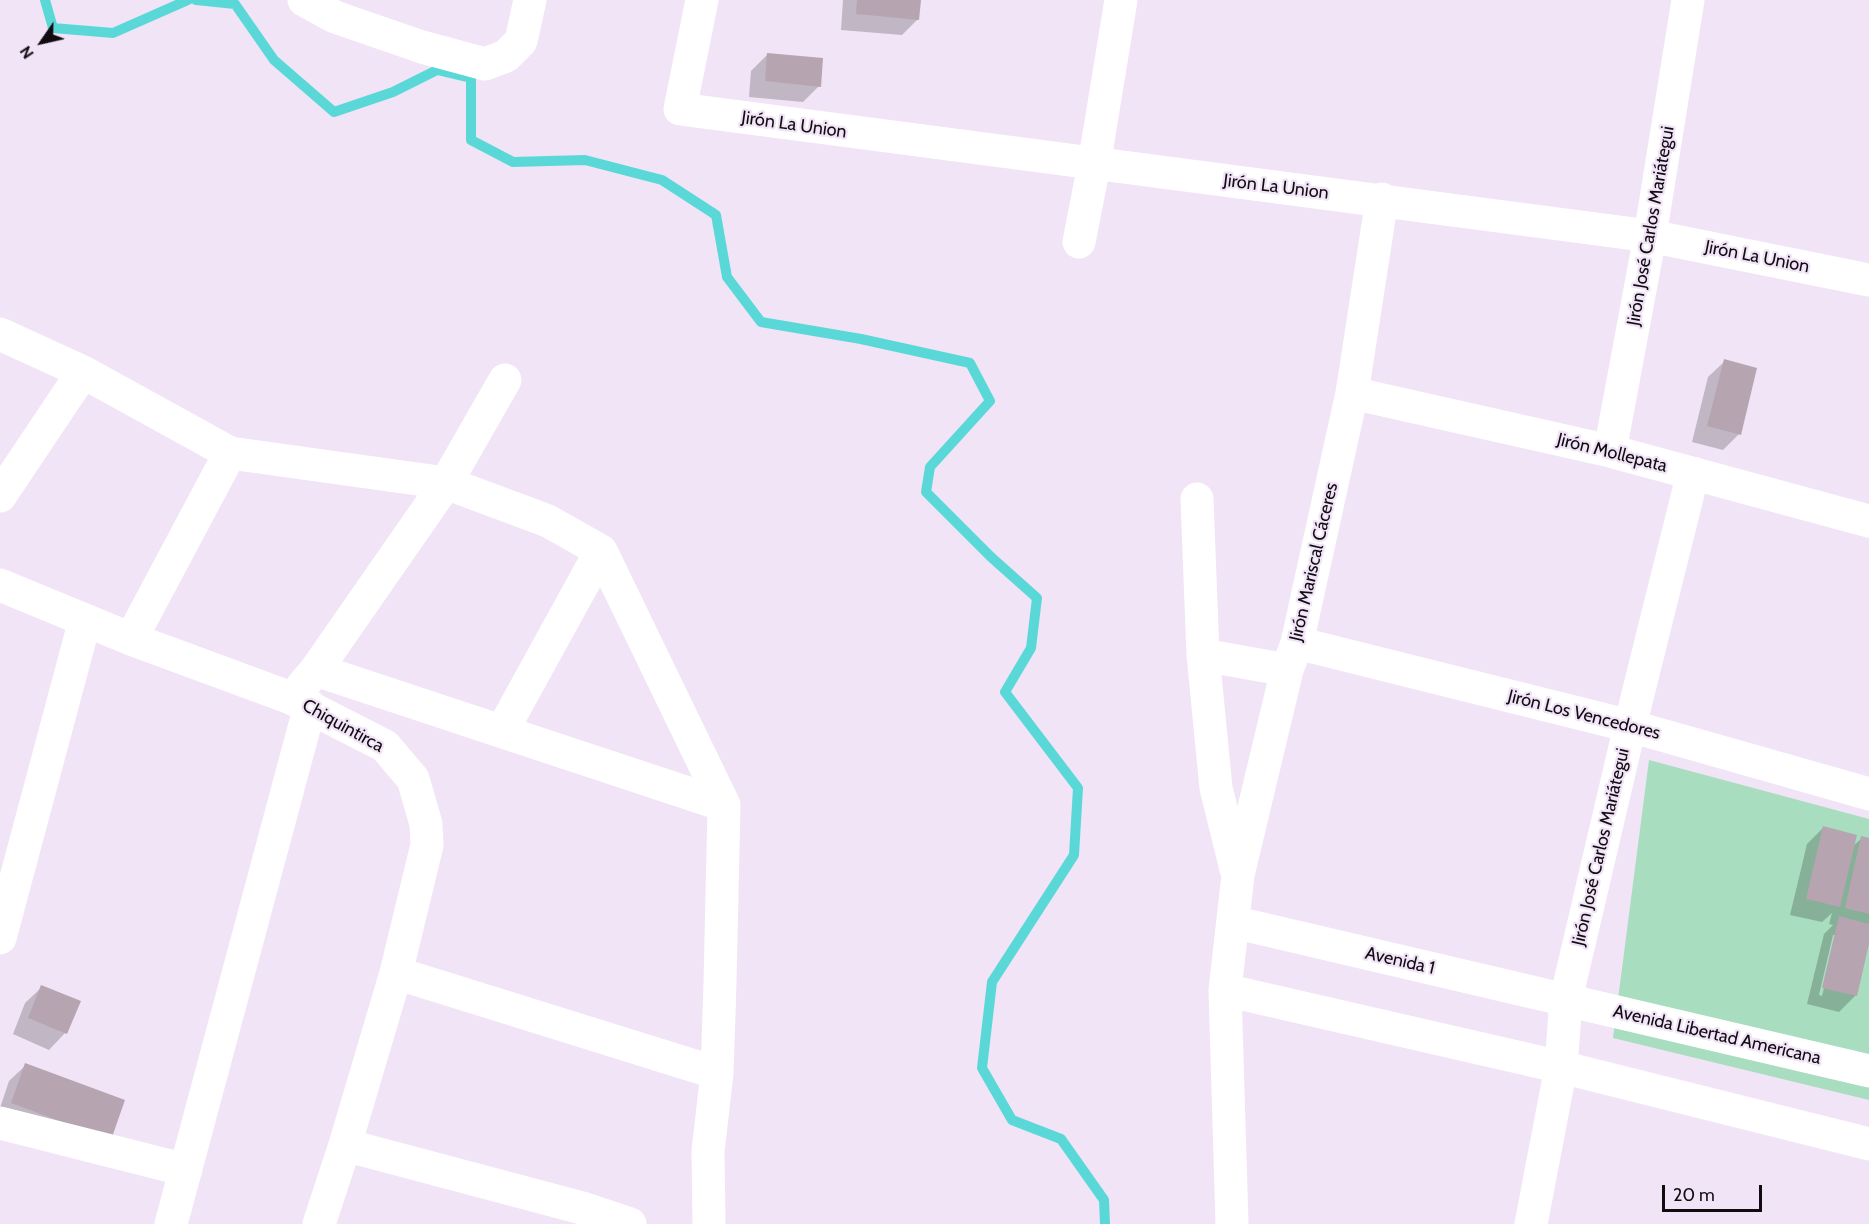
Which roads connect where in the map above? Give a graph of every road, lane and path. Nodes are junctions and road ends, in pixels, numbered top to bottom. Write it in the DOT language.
graph roads {
  1 [pos="304,0"];
  2 [pos="530,0"];
  3 [pos="702,0"];
  4 [pos="1121,0"];
  5 [pos="1688,0"];
  6 [pos="1094,165"];
  7 [pos="1382,200"];
  8 [pos="1650,236"];
  9 [pos="1078,242"];
  10 [pos="1869,280"];
  11 [pos="0,334"];
  12 [pos="83,372"];
  13 [pos="505,380"];
  14 [pos="1352,393"];
  15 [pos="1610,451"];
  16 [pos="230,453"];
  17 [pos="1693,473"];
  18 [pos="446,483"];
  19 [pos="0,496"];
  20 [pos="1197,499"];
  21 [pos="1869,521"];
  22 [pos="601,550"];
  23 [pos="0,585"];
  24 [pos="85,620"];
  25 [pos="130,639"];
  26 [pos="1203,655"];
  27 [pos="1292,657"];
  28 [pos="316,670"];
  29 [pos="301,702"];
  30 [pos="1630,726"];
  31 [pos="502,731"];
  32 [pos="1869,794"];
  33 [pos="724,805"];
  34 [pos="1238,875"];
  35 [pos="1233,922"];
  36 [pos="0,938"];
  37 [pos="396,973"];
  38 [pos="1225,990"];
  39 [pos="1566,999"];
  40 [pos="1561,1067"];
  41 [pos="1869,1071"];
  42 [pos="717,1073"];
  43 [pos="0,1123"];
  44 [pos="1869,1144"];
  45 [pos="345,1145"];
  46 [pos="186,1170"];
  47 [pos="581,1216"];
  48 [pos="171,1224"];
  49 [pos="319,1224"];
  50 [pos="630,1224"];
  51 [pos="709,1224"];
  52 [pos="1232,1224"];
  53 [pos="1531,1224"];
  1 -- 2 [label="street"];
  3 -- 6 [label="street, Jirón La Union"];
  4 -- 6 [label="street"];
  5 -- 8 [label="street, Jirón José Carlos Mariátegui"];
  6 -- 7 [label="street, Jirón La Union"];
  6 -- 9 [label="street"];
  7 -- 8 [label="street, Jirón La Union"];
  7 -- 14 [label="street, Jirón Mariscal Cáceres"];
  8 -- 10 [label="street, Jirón La Union"];
  8 -- 15 [label="street, Jirón José Carlos Mariátegui"];
  11 -- 12 [label="street"];
  12 -- 16 [label="street"];
  12 -- 19 [label="street"];
  13 -- 18 [label="street"];
  14 -- 15 [label="street, Jirón Mollepata"];
  14 -- 27 [label="street, Jirón Mariscal Cáceres"];
  15 -- 17 [label="street, Jirón Mollepata"];
  16 -- 18 [label="street"];
  16 -- 25 [label="street"];
  17 -- 21 [label="street, Jirón Mollepata"];
  17 -- 30 [label="street, Jirón José Carlos Mariátegui"];
  18 -- 22 [label="street"];
  18 -- 28 [label="street"];
  20 -- 26 [label="street"];
  22 -- 31 [label="street"];
  22 -- 33 [label="street"];
  23 -- 24 [label="street, Chiquintirca"];
  24 -- 25 [label="street, Chiquintirca"];
  24 -- 36 [label="street"];
  25 -- 29 [label="street, Chiquintirca"];
  26 -- 27 [label="street, Jirón Los Vencedores"];
  26 -- 34 [label="street"];
  27 -- 30 [label="street, Jirón Los Vencedores"];
  27 -- 34 [label="street, Jirón Mariscal Cáceres"];
  28 -- 29 [label="street"];
  28 -- 31 [label="street"];
  29 -- 37 [label="street, Chiquintirca"];
  29 -- 46 [label="street"];
  30 -- 32 [label="street, Jirón Los Vencedores"];
  30 -- 39 [label="street, Jirón José Carlos Mariátegui"];
  31 -- 33 [label="street"];
  33 -- 42 [label="street"];
  34 -- 35 [label="street, Jirón Mariscal Cáceres"];
  35 -- 38 [label="street, Jirón Mariscal Cáceres"];
  35 -- 39 [label="street, Avenida 1"];
  37 -- 42 [label="street"];
  37 -- 45 [label="street, Chiquintirca"];
  38 -- 40 [label="street"];
  38 -- 52 [label="street, Jirón Mariscal Cáceres"];
  39 -- 40 [label="street, Jirón José Carlos Mariátegui"];
  39 -- 41 [label="street, Avenida Libertad Americana"];
  40 -- 44 [label="street"];
  40 -- 53 [label="street, Jirón José Carlos Mariátegui"];
  42 -- 51 [label="street"];
  43 -- 46 [label="street"];
  45 -- 47 [label="street"];
  45 -- 49 [label="street, Chiquintirca"];
  46 -- 48 [label="street"];
  47 -- 50 [label="street"];
}
